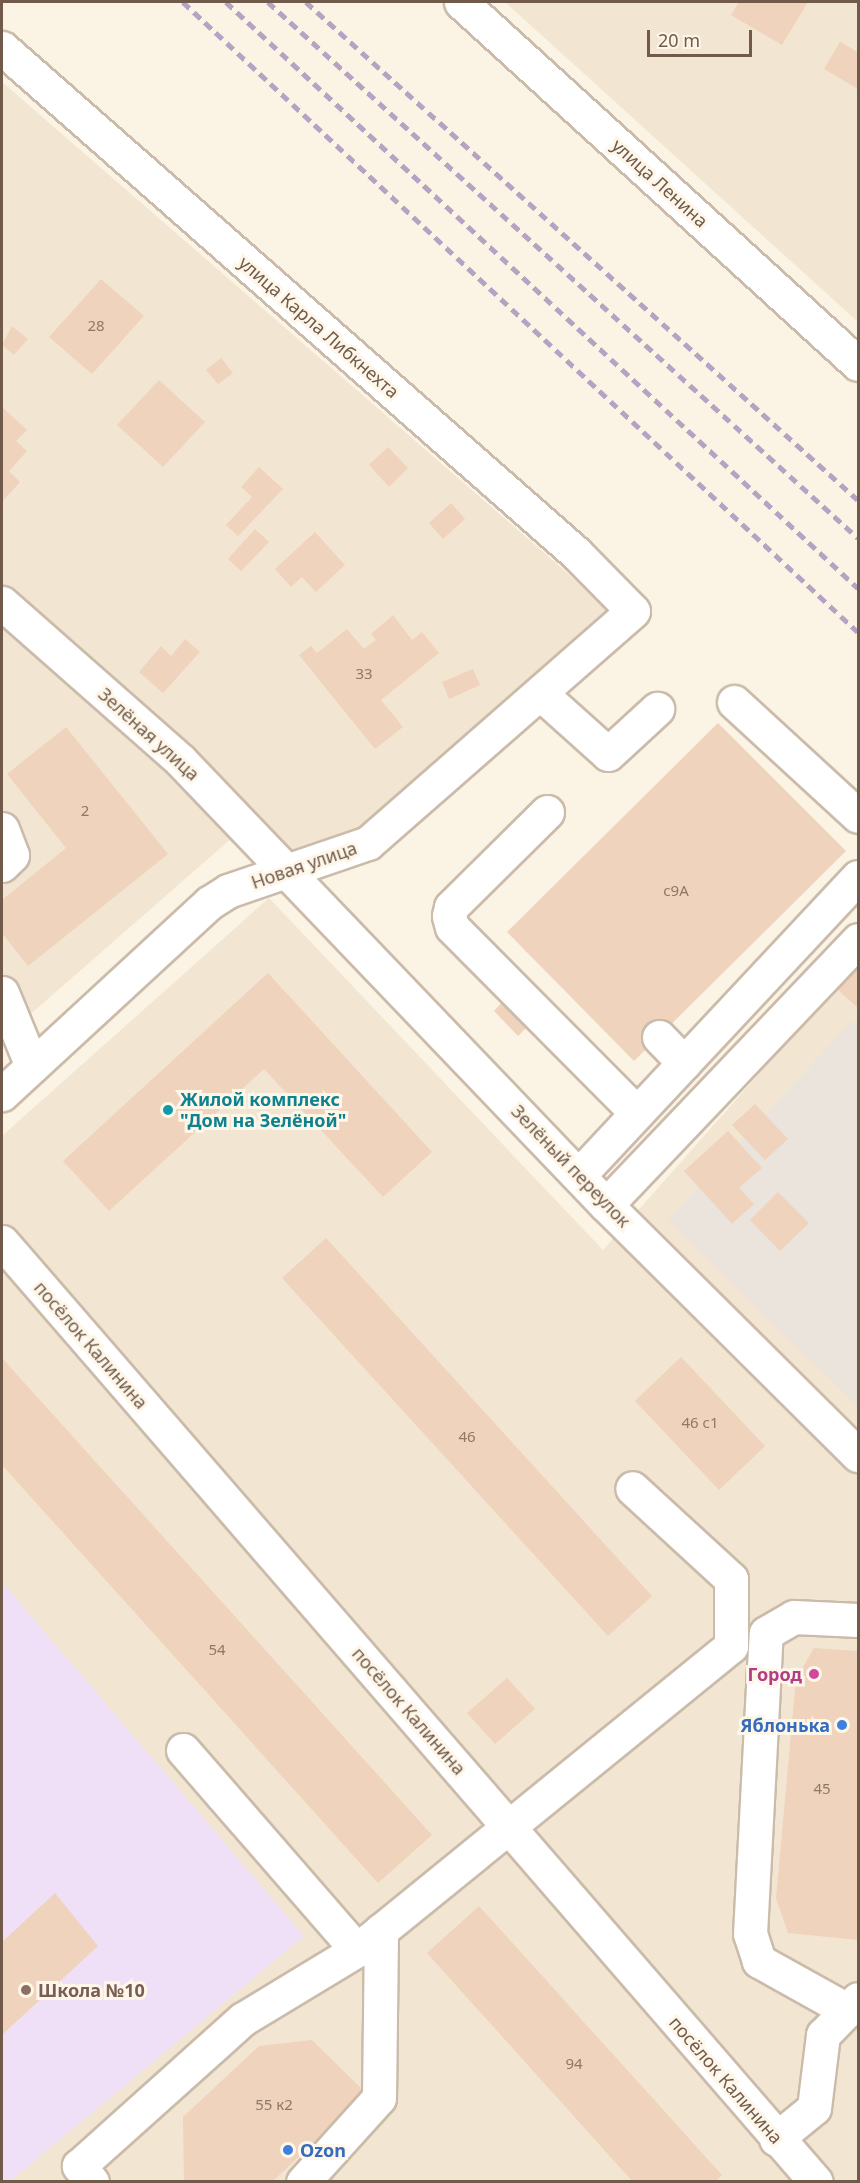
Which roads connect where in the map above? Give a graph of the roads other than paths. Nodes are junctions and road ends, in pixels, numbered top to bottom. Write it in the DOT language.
graph roads {
  1 [pos="460,2"];
  2 [pos="2,48"];
  3 [pos="858,364"];
  4 [pos="2,603"];
  5 [pos="633,611"];
  6 [pos="540,693"];
  7 [pos="734,702"];
  8 [pos="657,709"];
  9 [pos="547,812"];
  10 [pos="858,816"];
  11 [pos="2,829"];
  12 [pos="2,865"];
  13 [pos="291,870"];
  14 [pos="858,878"];
  15 [pos="858,940"];
  16 [pos="2,993"];
  17 [pos="658,1037"];
  18 [pos="684,1063"];
  19 [pos="32,1066"];
  20 [pos="2,1094"];
  21 [pos="637,1113"];
  22 [pos="579,1175"];
  23 [pos="606,1205"];
  24 [pos="2,1242"];
  25 [pos="858,1455"];
  26 [pos="632,1488"];
  27 [pos="858,1620"];
  28 [pos="183,1750"];
  29 [pos="508,1825"];
  30 [pos="369,1940"];
  31 [pos="853,2004"];
  32 [pos="776,2139"];
  33 [pos="92,2181"];
  34 [pos="303,2181"];
  35 [pos="816,2181"];
  1 -- 3 [label="street, улица Ленина"];
  2 -- 5 [label="street, улица Карла Либкнехта"];
  4 -- 13 [label="street, Зелёная улица"];
  5 -- 6 [label="street, Новая улица"];
  6 -- 8 [label="street"];
  6 -- 13 [label="street, Новая улица"];
  7 -- 10 [label="street"];
  9 -- 21 [label="street"];
  11 -- 12 [label="street"];
  13 -- 19 [label="street, Новая улица"];
  13 -- 22 [label="street, Зелёный переулок"];
  14 -- 18 [label="street"];
  15 -- 23 [label="street"];
  16 -- 19 [label="street"];
  17 -- 18 [label="street"];
  18 -- 21 [label="street"];
  19 -- 20 [label="street, Новая улица"];
  21 -- 22 [label="street"];
  22 -- 23 [label="street, Зелёный переулок"];
  23 -- 25 [label="street, Зелёный переулок"];
  24 -- 29 [label="street, посёлок Калинина"];
  26 -- 29 [label="street"];
  27 -- 31 [label="street"];
  28 -- 30 [label="street"];
  29 -- 30 [label="street"];
  29 -- 32 [label="street, посёлок Калинина"];
  30 -- 33 [label="street"];
  30 -- 34 [label="street"];
  31 -- 32 [label="street"];
  32 -- 35 [label="street, посёлок Калинина"];
}
